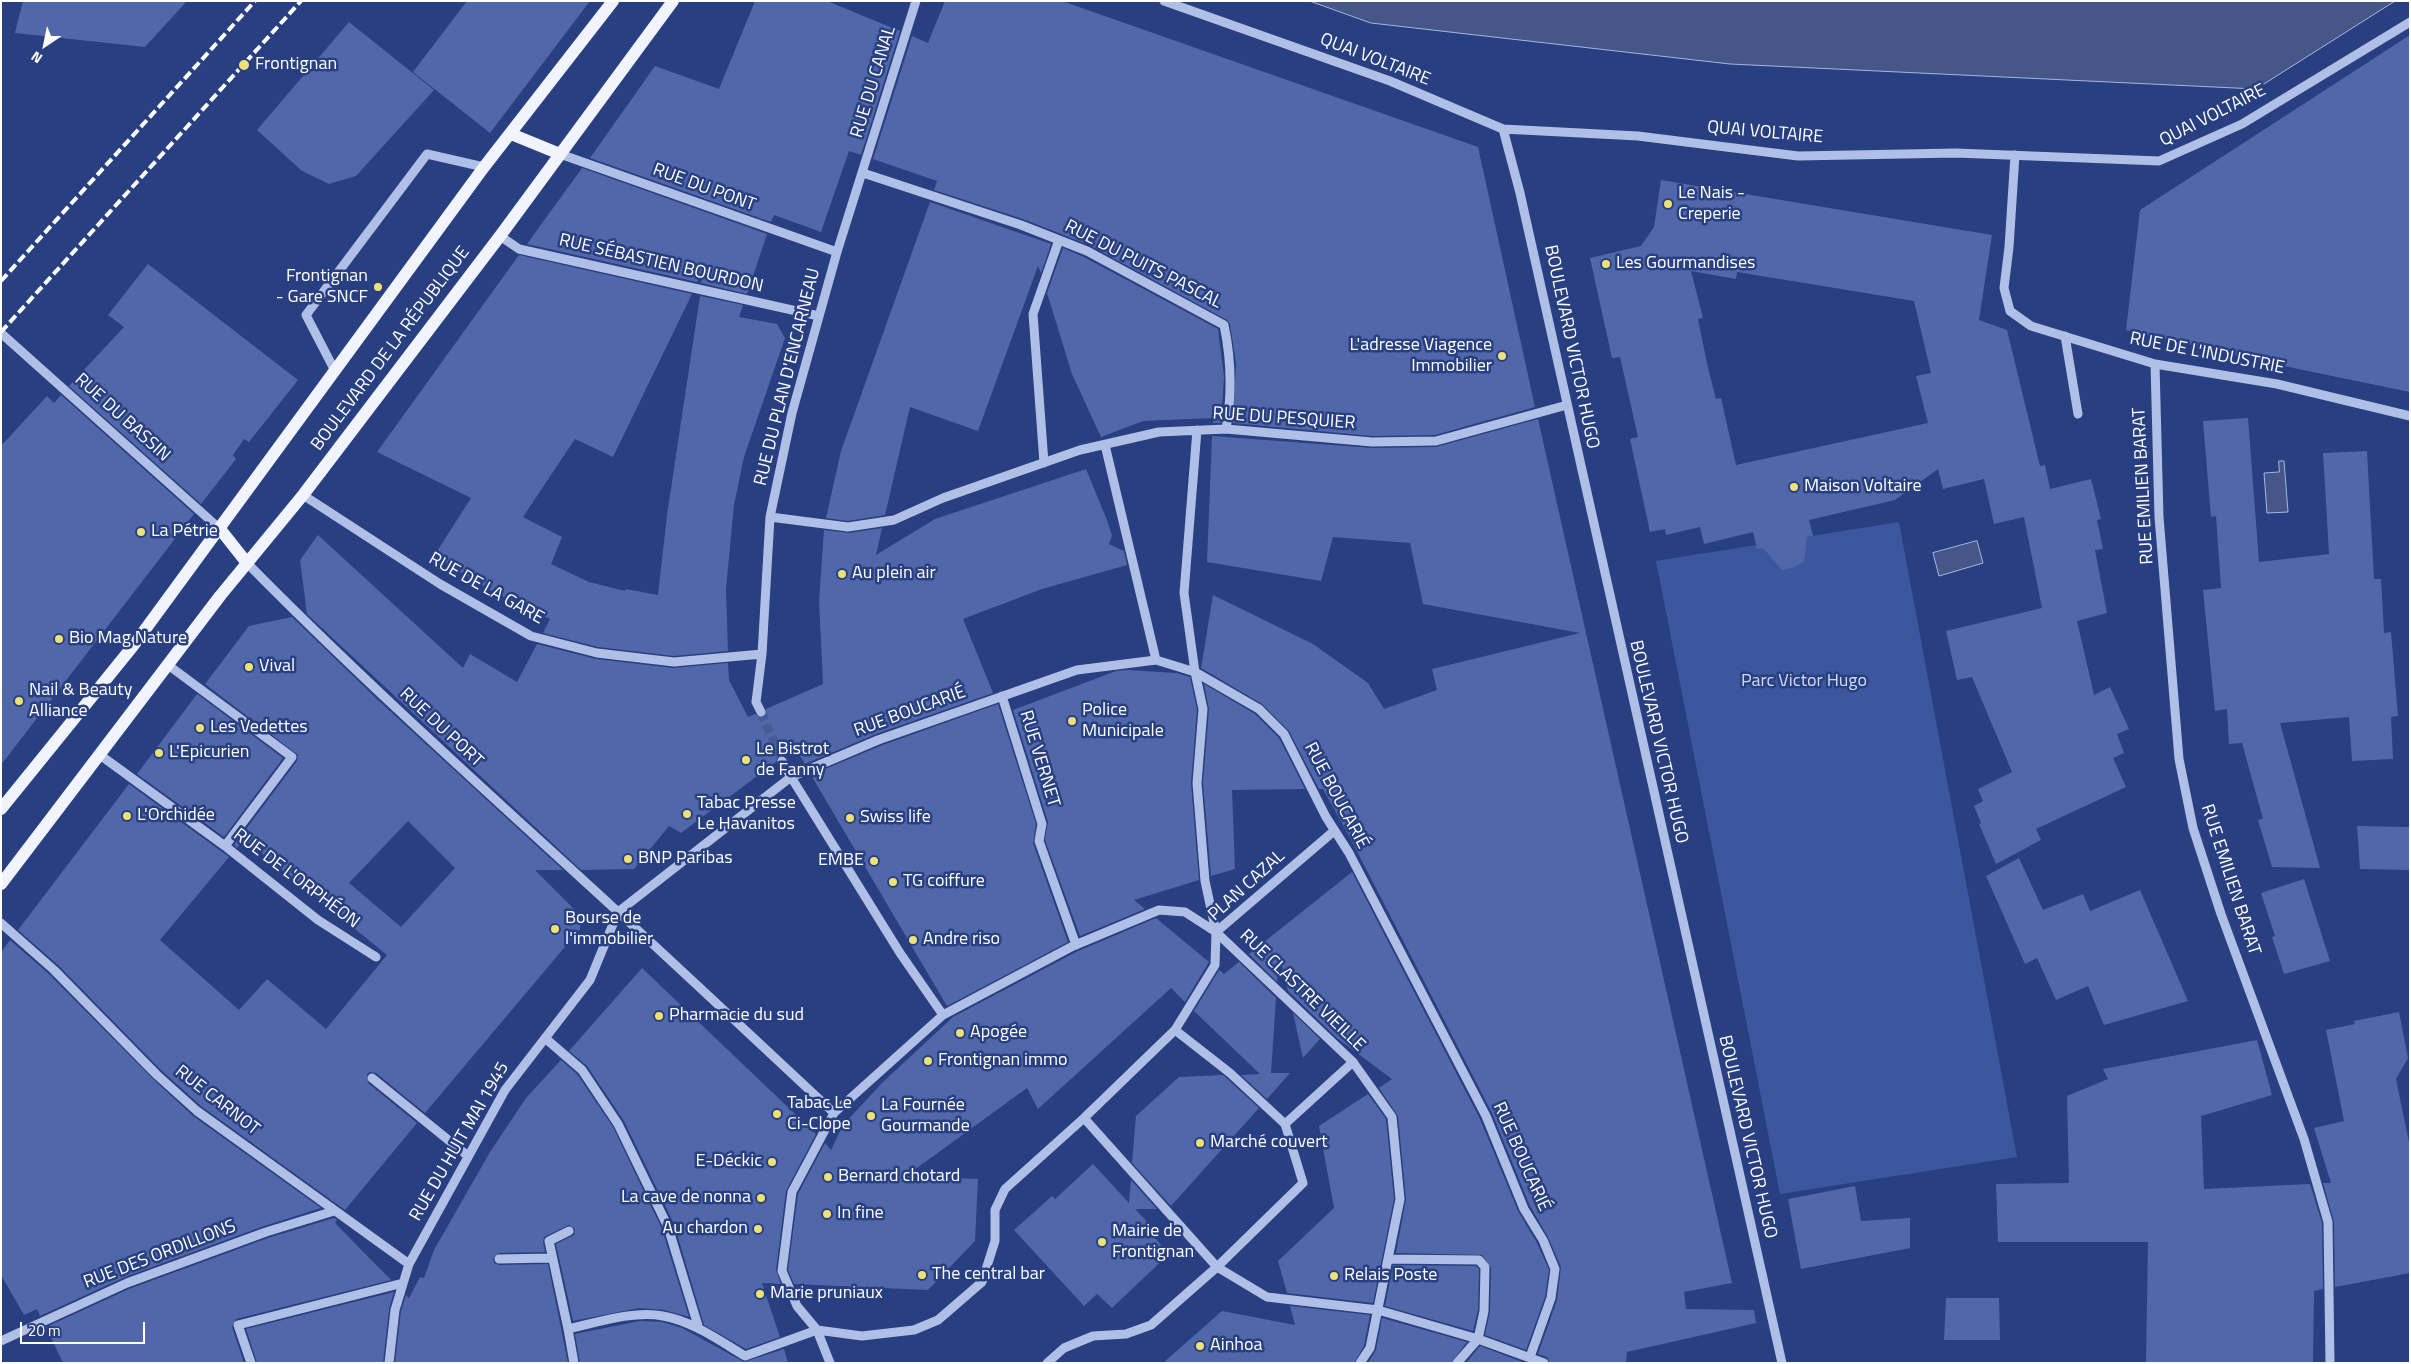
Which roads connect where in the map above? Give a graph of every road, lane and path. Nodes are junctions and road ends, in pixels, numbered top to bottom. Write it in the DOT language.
graph roads {
  1 [pos="613,1"];
  2 [pos="673,1"];
  3 [pos="916,1"];
  4 [pos="1164,1"];
  5 [pos="2410,22"];
  6 [pos="1503,129"];
  7 [pos="510,134"];
  8 [pos="560,154"];
  9 [pos="2014,155"];
  10 [pos="484,167"];
  11 [pos="863,173"];
  12 [pos="500,236"];
  13 [pos="1059,240"];
  14 [pos="837,252"];
  15 [pos="819,316"];
  16 [pos="1,332"];
  17 [pos="2065,336"];
  18 [pos="2155,364"];
  19 [pos="335,371"];
  20 [pos="1567,405"];
  21 [pos="2078,414"];
  22 [pos="2410,416"];
  23 [pos="1226,428"];
  24 [pos="1197,430"];
  25 [pos="1105,445"];
  26 [pos="1044,463"];
  27 [pos="303,495"];
  28 [pos="770,517"];
  29 [pos="220,529"];
  30 [pos="247,563"];
  31 [pos="762,654"];
  32 [pos="1156,660"];
  33 [pos="168,665"];
  34 [pos="1195,672"];
  35 [pos="1002,696"];
  36 [pos="760,712"];
  37 [pos="100,755"];
  38 [pos="782,760"];
  39 [pos="791,777"];
  40 [pos="1,809"];
  41 [pos="1334,830"];
  42 [pos="225,846"];
  43 [pos="1,884"];
  44 [pos="618,912"];
  45 [pos="1,924"];
  46 [pos="1216,932"];
  47 [pos="1076,945"];
  48 [pos="376,957"];
  49 [pos="943,1015"];
  50 [pos="1175,1030"];
  51 [pos="545,1038"];
  52 [pos="1354,1062"];
  53 [pos="372,1078"];
  54 [pos="834,1112"];
  55 [pos="1084,1118"];
  56 [pos="1285,1124"];
  57 [pos="468,1156"];
  58 [pos="334,1211"];
  59 [pos="569,1231"];
  60 [pos="550,1258"];
  61 [pos="499,1259"];
  62 [pos="1388,1260"];
  63 [pos="408,1264"];
  64 [pos="1218,1267"];
  65 [pos="403,1283"];
  66 [pos="1378,1310"];
  67 [pos="568,1329"];
  68 [pos="699,1329"];
  69 [pos="817,1330"];
  70 [pos="1478,1339"];
  71 [pos="1,1342"];
  72 [pos="1530,1357"];
  73 [pos="250,1363"];
  74 [pos="389,1363"];
  75 [pos="574,1363"];
  76 [pos="830,1363"];
  77 [pos="1047,1363"];
  78 [pos="1360,1363"];
  79 [pos="1457,1363"];
  80 [pos="1544,1363"];
  81 [pos="1782,1363"];
  82 [pos="2330,1363"];
  1 -- 7 [label="main road, BOULEVARD DE LA RÉPUBLIQUE"];
  2 -- 8 [label="main road, BOULEVARD DE LA RÉPUBLIQUE"];
  3 -- 11 [label="street, RUE DU CANAL"];
  4 -- 6 [label="street, QUAI VOLTAIRE"];
  5 -- 9 [label="street, QUAI VOLTAIRE"];
  6 -- 9 [label="street, QUAI VOLTAIRE"];
  6 -- 20 [label="street, BOULEVARD VICTOR HUGO"];
  7 -- 8 [label="main road"];
  7 -- 10 [label="main road, BOULEVARD DE LA RÉPUBLIQUE"];
  8 -- 12 [label="main road, BOULEVARD DE LA RÉPUBLIQUE"];
  8 -- 14 [label="street, RUE DU PONT"];
  9 -- 17 [label="street, RUE DE L'INDUSTRIE"];
  10 -- 19 [label="main road, BOULEVARD DE LA RÉPUBLIQUE"];
  10 -- 19 [label="street"];
  11 -- 13 [label="street, RUE DU PUITS PASCAL"];
  11 -- 14 [label="street, RUE DU PLAN D'ENCARNEAU"];
  12 -- 15 [label="street, RUE SÉBASTIEN BOURDON"];
  12 -- 27 [label="main road, BOULEVARD DE LA RÉPUBLIQUE"];
  13 -- 23 [label="street, RUE DU PUITS PASCAL"];
  13 -- 26 [label="street"];
  14 -- 15 [label="street, RUE DU PLAN D'ENCARNEAU"];
  15 -- 28 [label="street, RUE DU PLAN D'ENCARNEAU"];
  16 -- 29 [label="street, RUE DU BASSIN"];
  17 -- 18 [label="street, RUE DE L'INDUSTRIE"];
  17 -- 21 [label="street"];
  18 -- 22 [label="street, RUE DE L'INDUSTRIE"];
  18 -- 82 [label="street, RUE EMILIEN BARAT"];
  19 -- 29 [label="main road, BOULEVARD DE LA RÉPUBLIQUE"];
  20 -- 23 [label="street, RUE DU PESQUIER"];
  20 -- 81 [label="street, BOULEVARD VICTOR HUGO"];
  23 -- 24 [label="street, RUE DU PESQUIER"];
  24 -- 25 [label="street, RUE DU PESQUIER"];
  24 -- 34 [label="street"];
  25 -- 26 [label="street, RUE DU PESQUIER"];
  25 -- 32 [label="street"];
  26 -- 28 [label="street, RUE DU PESQUIER"];
  27 -- 30 [label="main road, BOULEVARD DE LA RÉPUBLIQUE"];
  27 -- 31 [label="street, RUE DE LA GARE"];
  28 -- 31 [label="street, RUE DU PLAN D'ENCARNEAU"];
  29 -- 30 [label="main road"];
  29 -- 40 [label="main road, BOULEVARD DE LA RÉPUBLIQUE"];
  30 -- 33 [label="main road, BOULEVARD DE LA RÉPUBLIQUE"];
  30 -- 44 [label="street, RUE DU PORT"];
  31 -- 36 [label="street, RUE DU PLAN D'ENCARNEAU"];
  32 -- 34 [label="street, RUE BOUCARIÉ"];
  32 -- 35 [label="street, RUE BOUCARIÉ"];
  33 -- 37 [label="main road, BOULEVARD DE LA RÉPUBLIQUE"];
  33 -- 42 [label="street"];
  34 -- 41 [label="street, RUE BOUCARIÉ"];
  34 -- 46 [label="street"];
  35 -- 39 [label="street, RUE BOUCARIÉ"];
  35 -- 47 [label="street, RUE VERNET"];
  37 -- 42 [label="street, RUE DE L'ORPHÉON"];
  37 -- 43 [label="main road, BOULEVARD DE LA RÉPUBLIQUE"];
  38 -- 39 [label="street"];
  39 -- 44 [label="street, RUE BOUCARIÉ"];
  39 -- 49 [label="street"];
  41 -- 46 [label="street, PLAN CAZAL"];
  41 -- 72 [label="street, RUE BOUCARIÉ"];
  42 -- 48 [label="street, RUE DE L'ORPHÉON"];
  44 -- 51 [label="street, RUE DU HUIT MAI 1945"];
  44 -- 54 [label="street, RUE DU PORT"];
  45 -- 58 [label="street, RUE CARNOT"];
  46 -- 47 [label="street, RUE CLASTRE VIEILLE"];
  46 -- 50 [label="street, PLAN CAZAL"];
  46 -- 52 [label="street, RUE CLASTRE VIEILLE"];
  47 -- 49 [label="street, RUE CLASTRE VIEILLE"];
  49 -- 54 [label="street, RUE CLASTRE VIEILLE"];
  50 -- 55 [label="street, PLAN CAZAL"];
  50 -- 56 [label="street"];
  51 -- 57 [label="street, RUE DU HUIT MAI 1945"];
  51 -- 68 [label="street"];
  52 -- 56 [label="street"];
  52 -- 62 [label="street, RUE CLASTRE VIEILLE"];
  53 -- 57 [label="street"];
  54 -- 69 [label="street"];
  55 -- 64 [label="street"];
  55 -- 69 [label="street, PLAN CAZAL"];
  56 -- 64 [label="street"];
  57 -- 63 [label="street, RUE DU HUIT MAI 1945"];
  58 -- 63 [label="street, RUE CARNOT"];
  58 -- 71 [label="street, RUE DES ORDILLONS"];
  59 -- 60 [label="street"];
  60 -- 61 [label="street"];
  60 -- 67 [label="street"];
  62 -- 66 [label="street, RUE CLASTRE VIEILLE"];
  62 -- 70 [label="street"];
  63 -- 65 [label="street, RUE DU HUIT MAI 1945"];
  64 -- 66 [label="street"];
  64 -- 77 [label="street"];
  65 -- 73 [label="street"];
  65 -- 74 [label="street, RUE DU HUIT MAI 1945"];
  66 -- 70 [label="street"];
  66 -- 78 [label="street, RUE CLASTRE VIEILLE"];
  67 -- 68 [label="street"];
  67 -- 75 [label="street"];
  68 -- 69 [label="street"];
  69 -- 76 [label="street"];
  70 -- 72 [label="street"];
  70 -- 79 [label="street"];
  72 -- 80 [label="street"];
}
